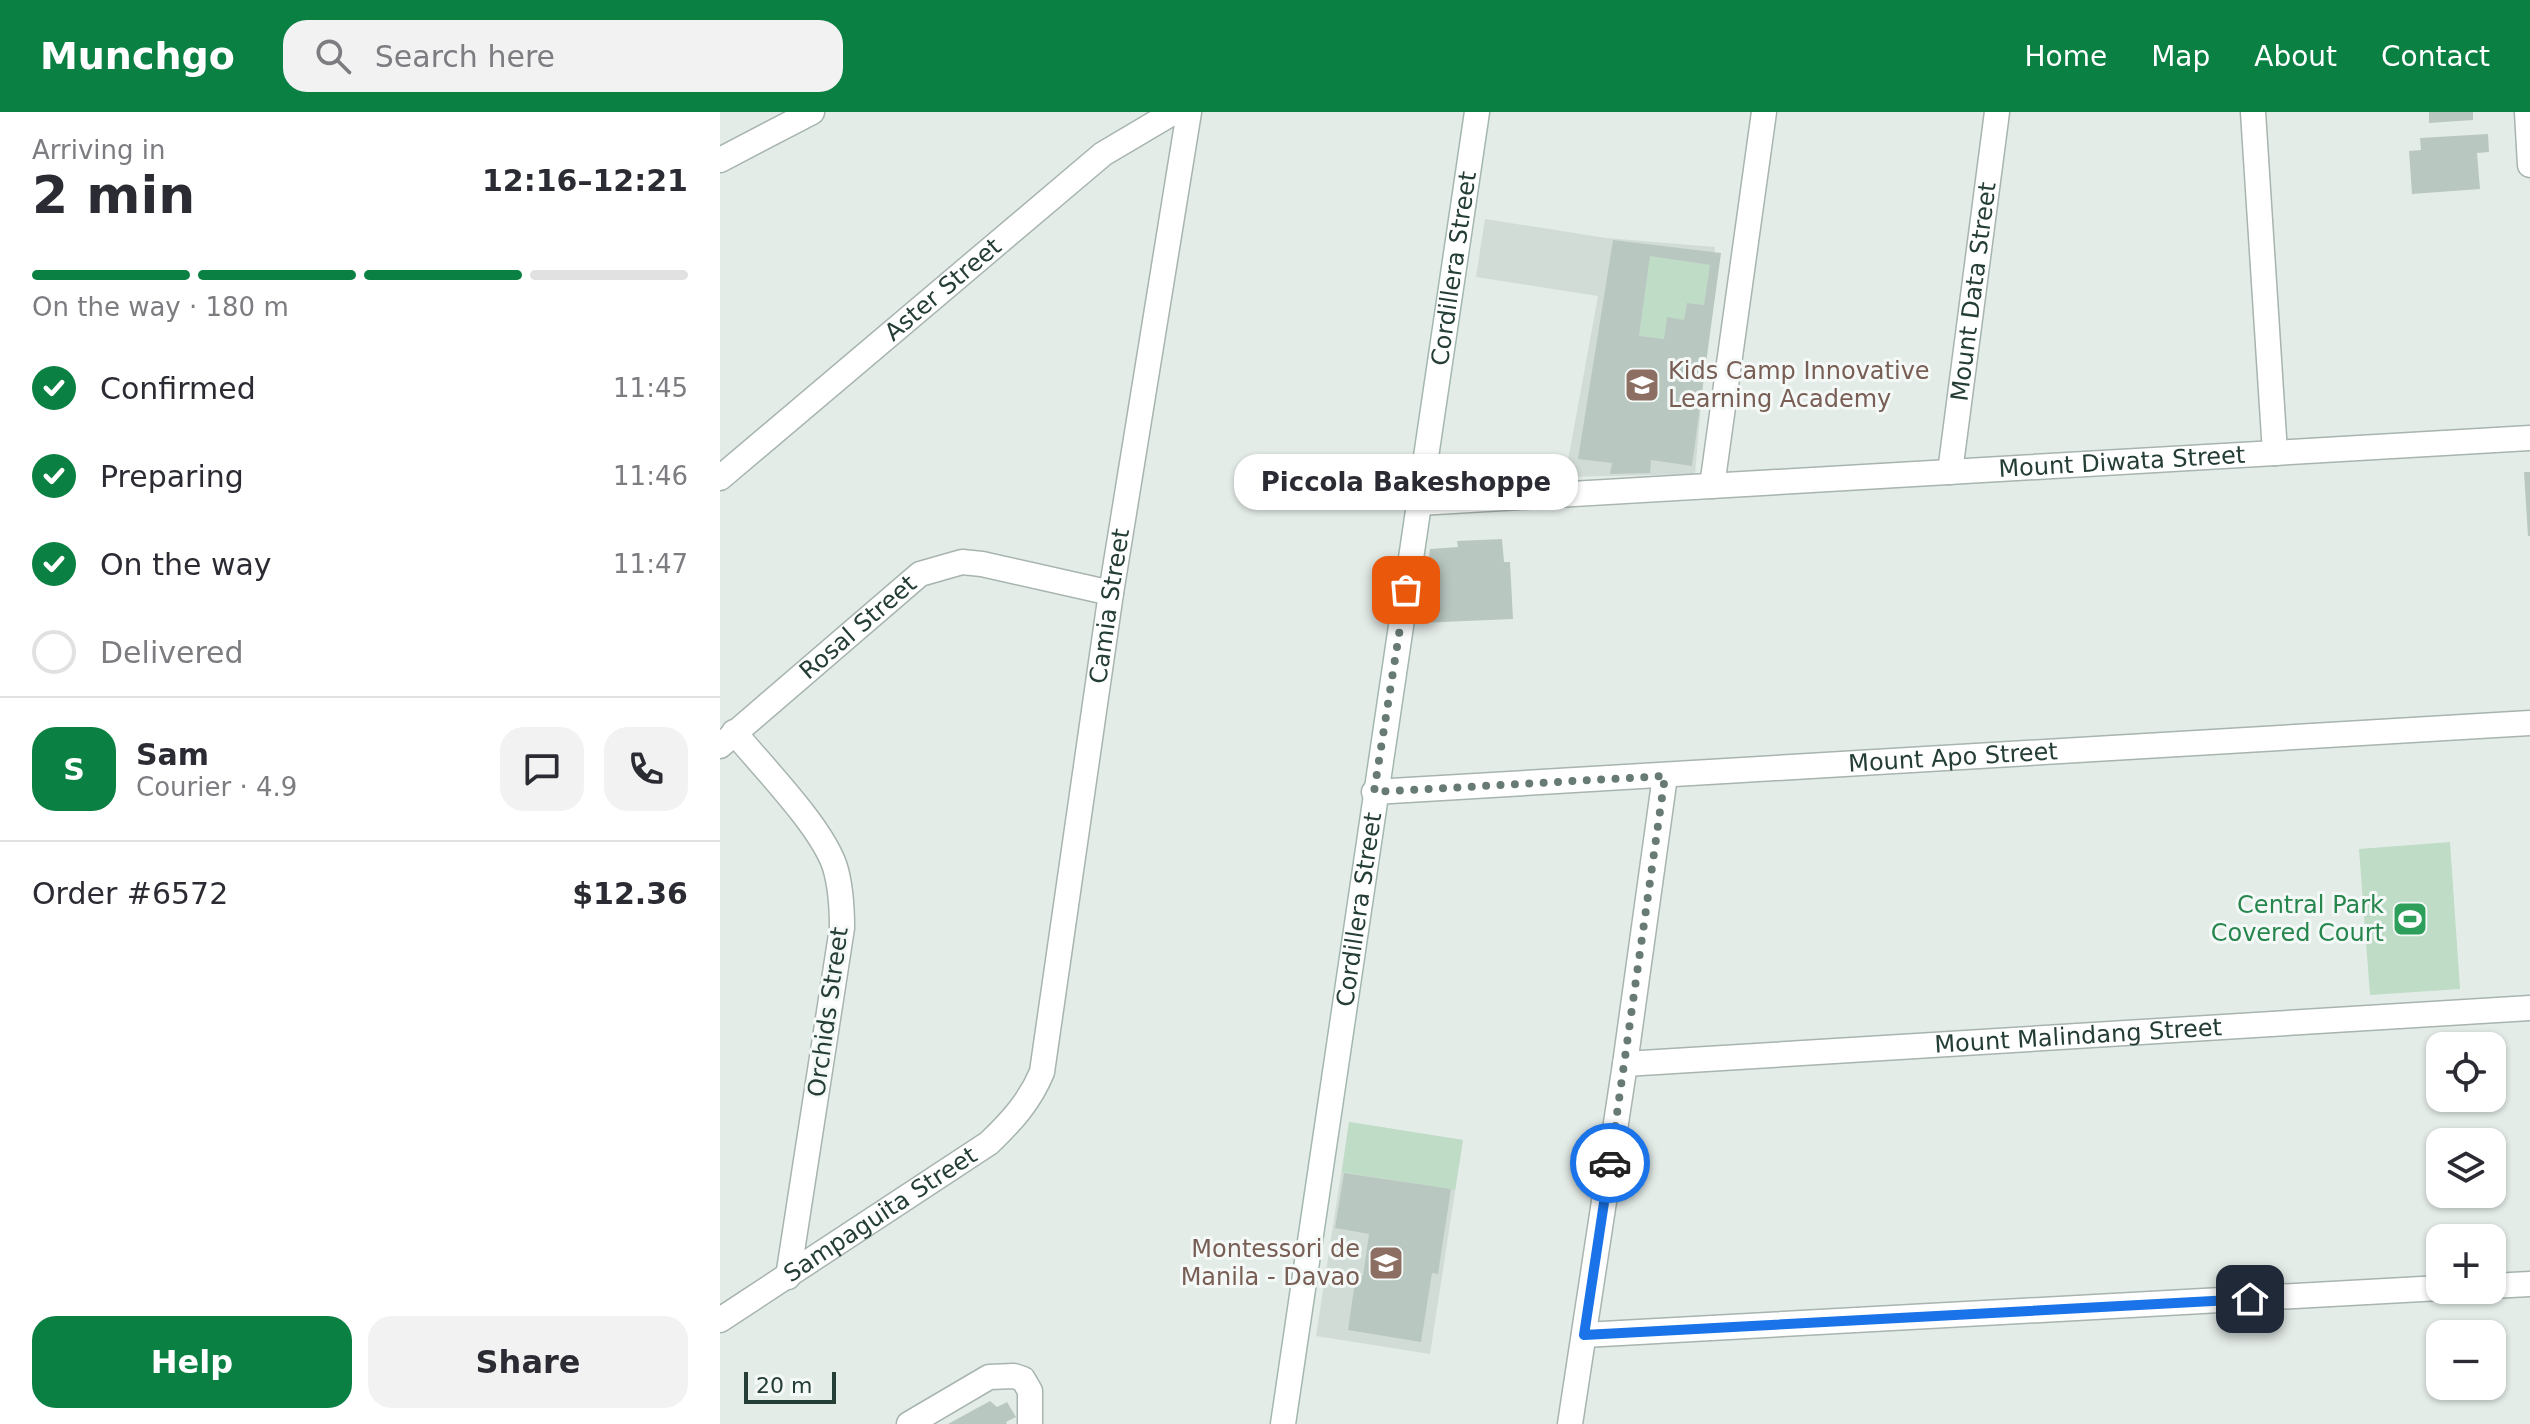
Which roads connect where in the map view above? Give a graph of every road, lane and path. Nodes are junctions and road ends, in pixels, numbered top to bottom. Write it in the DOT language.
graph roads {
  1 [pos="812,112"];
  2 [pos="1174,112"];
  3 [pos="1189,112"];
  4 [pos="1477,112"];
  5 [pos="1764,112"];
  6 [pos="1997,112"];
  7 [pos="2253,112"];
  8 [pos="2527,112"];
  9 [pos="720,160"];
  10 [pos="2530,165"];
  11 [pos="2530,438"];
  12 [pos="2275,453"];
  13 [pos="1950,472"];
  14 [pos="720,478"];
  15 [pos="1712,486"];
  16 [pos="1419,503"];
  17 [pos="1111,593"];
  18 [pos="2530,723"];
  19 [pos="727,739"];
  20 [pos="1665,776"];
  21 [pos="1374,792"];
  22 [pos="2530,1008"];
  23 [pos="1625,1064"];
  24 [pos="1031,1098"];
  25 [pos="788,1277"];
  26 [pos="2530,1284"];
  27 [pos="2506,1285"];
  28 [pos="2426,1289"];
  29 [pos="720,1320"];
  30 [pos="1584,1335"];
  31 [pos="909,1424"];
  32 [pos="1030,1424"];
  33 [pos="1283,1424"];
  34 [pos="1570,1424"];
  1 -- 9 [label="street"];
  2 -- 14 [label="street, Aster Street"];
  3 -- 17 [label="street, Camia Street"];
  4 -- 16 [label="street, Cordillera Street"];
  5 -- 15 [label="street"];
  6 -- 13 [label="street, Mount Data Street"];
  7 -- 12 [label="street"];
  8 -- 10 [label="street"];
  11 -- 12 [label="street, Mount Diwata Street"];
  12 -- 13 [label="street, Mount Diwata Street"];
  13 -- 15 [label="street, Mount Diwata Street"];
  15 -- 16 [label="street, Mount Diwata Street"];
  16 -- 21 [label="street, Cordillera Street"];
  17 -- 19 [label="street, Rosal Street"];
  17 -- 24 [label="street, Camia Street"];
  18 -- 20 [label="street, Mount Apo Street"];
  19 -- 25 [label="street, Orchids Street"];
  20 -- 21 [label="street, Mount Apo Street"];
  20 -- 23 [label="street"];
  21 -- 33 [label="street, Cordillera Street"];
  22 -- 23 [label="street, Mount Malindang Street"];
  23 -- 30 [label="street"];
  24 -- 25 [label="street, Sampaguita Street"];
  25 -- 29 [label="street, Sampaguita Street"];
  26 -- 27 [label="street"];
  28 -- 30 [label="street"];
  30 -- 34 [label="street"];
  31 -- 32 [label="street"];
}
